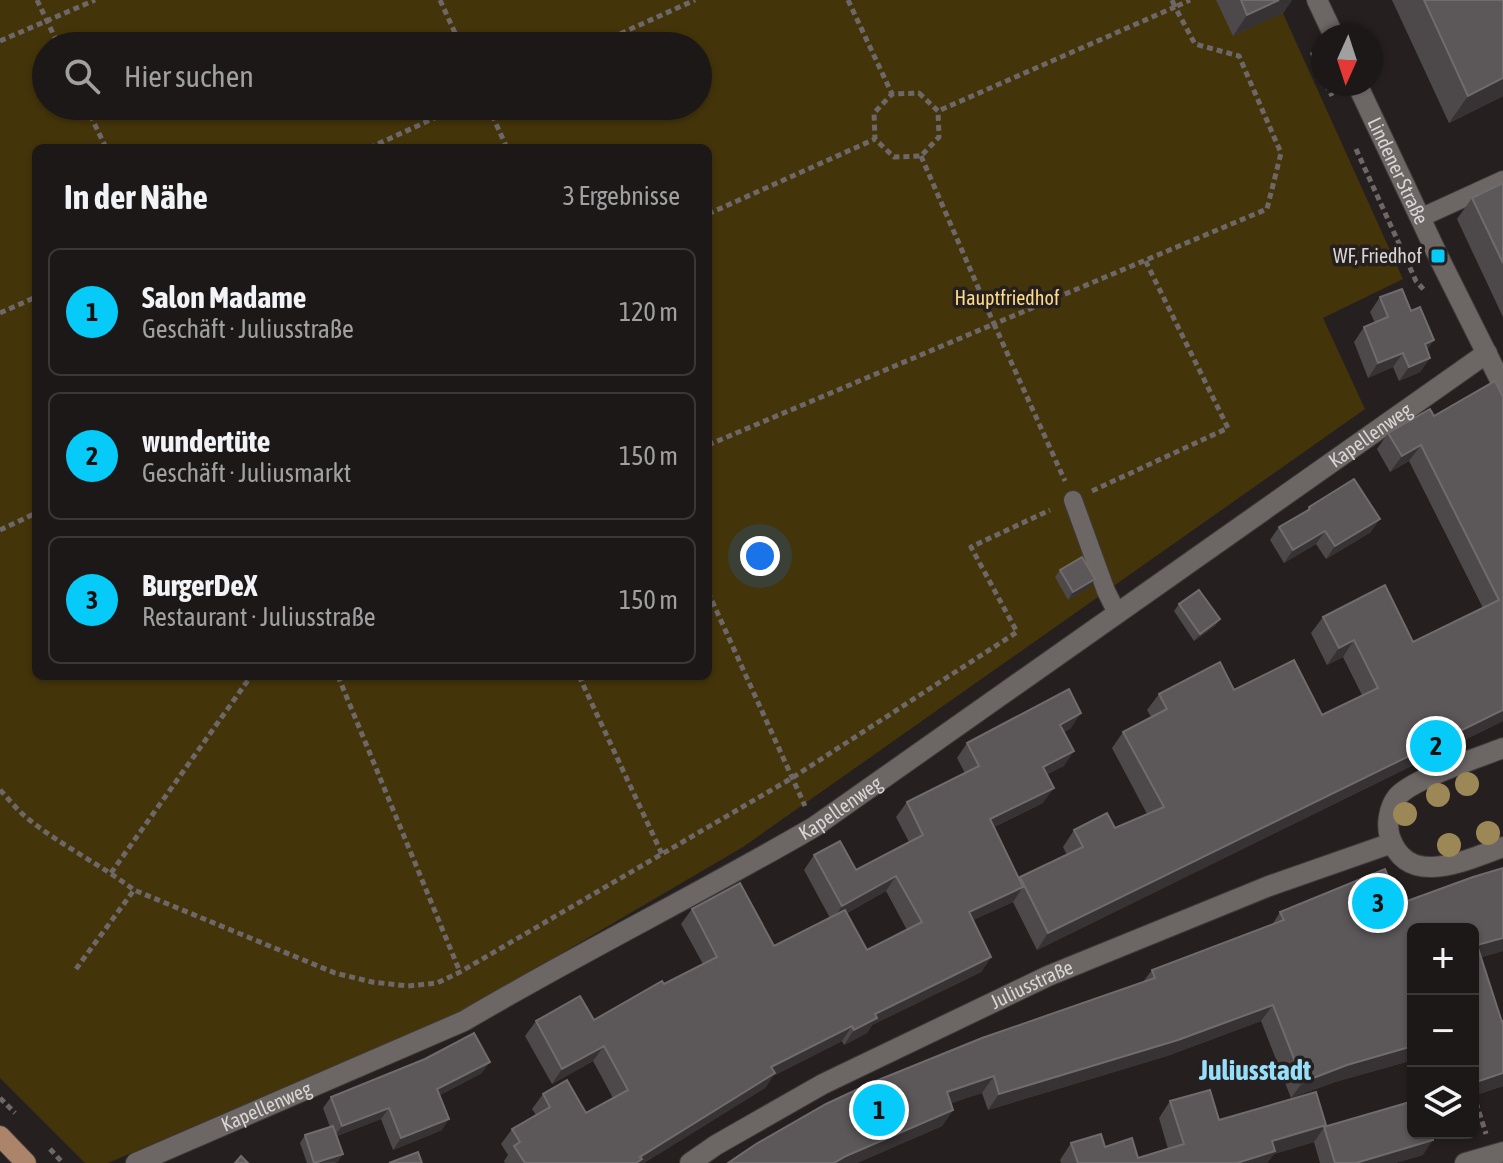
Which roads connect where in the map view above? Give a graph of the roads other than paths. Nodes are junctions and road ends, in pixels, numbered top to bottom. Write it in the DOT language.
graph roads {
  1 [pos="1317,0"];
  2 [pos="1328,24"];
  3 [pos="1363,96"];
  4 [pos="1503,180"];
  5 [pos="1420,218"];
  6 [pos="1487,353"];
  7 [pos="1503,386"];
  8 [pos="1073,500"];
  9 [pos="1117,613"];
  10 [pos="1503,748"];
  11 [pos="1392,843"];
  12 [pos="1503,847"];
  13 [pos="0,1136"];
  14 [pos="1498,1154"];
  15 [pos="26,1163"];
  16 [pos="136,1163"];
  17 [pos="690,1163"];
  18 [pos="1465,1163"];
  1 -- 2 [label="street"];
  3 -- 5 [label="street, Lindener Straße"];
  4 -- 5 [label="lane"];
  5 -- 6 [label="street, Lindener Straße"];
  6 -- 7 [label="street, Lindener Straße"];
  6 -- 9 [label="street, Kapellenweg"];
  8 -- 9 [label="lane"];
  9 -- 16 [label="street, Kapellenweg"];
  10 -- 11 [label="street"];
  11 -- 12 [label="street"];
  11 -- 17 [label="street, Juliusstraße"];
  13 -- 15 [label="main road"];
  14 -- 18 [label="street"];
}
